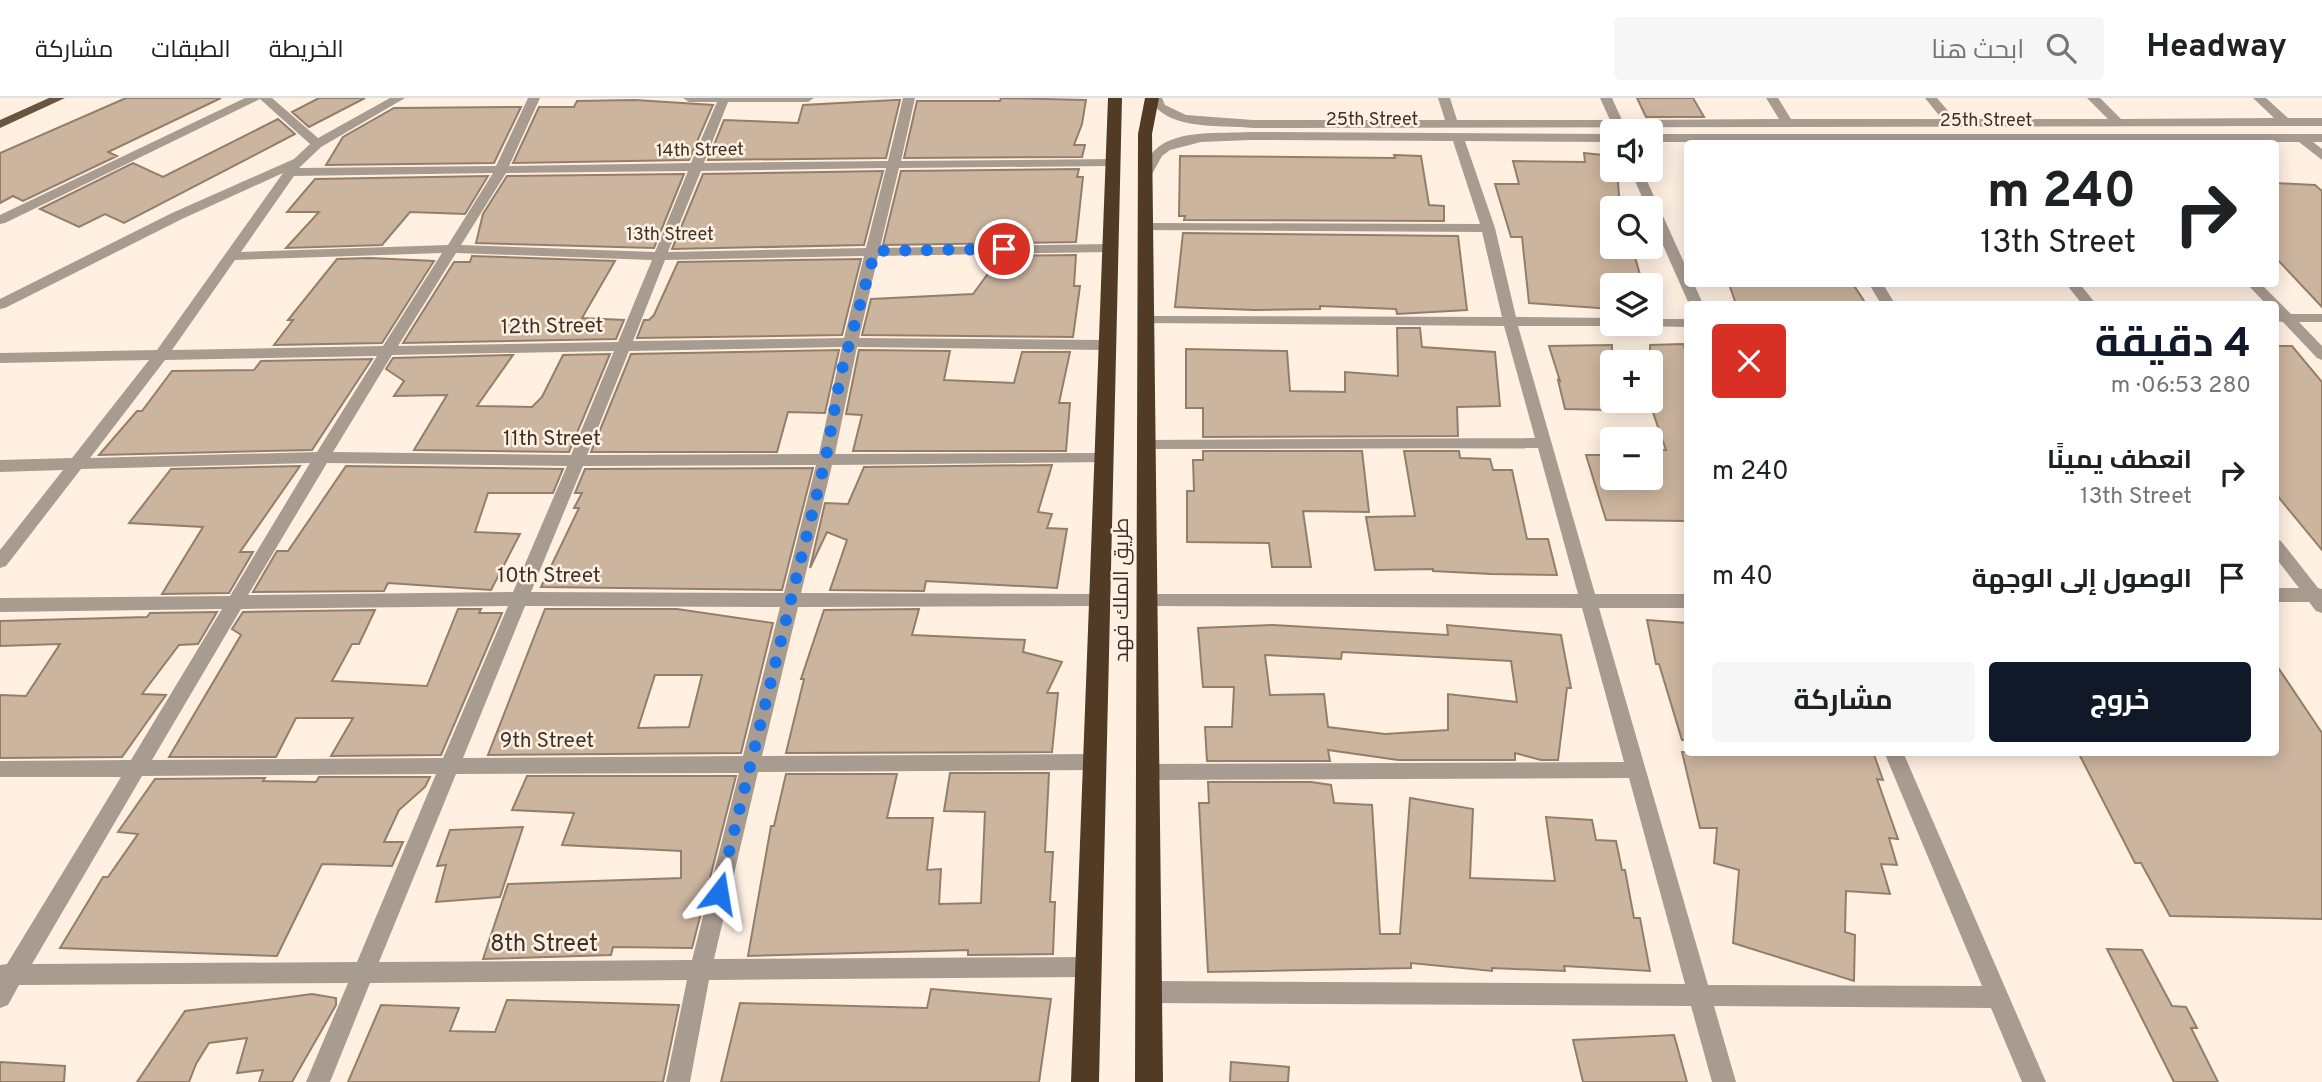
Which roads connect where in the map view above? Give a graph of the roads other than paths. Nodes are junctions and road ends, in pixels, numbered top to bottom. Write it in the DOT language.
graph roads {
  1 [pos="58,98"];
  2 [pos="254,98"];
  3 [pos="265,98"];
  4 [pos="399,98"];
  5 [pos="534,98"];
  6 [pos="689,98"];
  7 [pos="808,98"];
  8 [pos="909,98"];
  9 [pos="1115,98"];
  10 [pos="1154,98"];
  11 [pos="1444,98"];
  12 [pos="1606,98"];
  13 [pos="1772,98"];
  14 [pos="1931,98"];
  15 [pos="2093,98"];
  16 [pos="2259,98"];
  17 [pos="724,99"];
  18 [pos="1616,119"];
  19 [pos="1663,122"];
  20 [pos="1787,122"];
  21 [pos="1951,122"];
  22 [pos="2286,122"];
  23 [pos="2322,122"];
  24 [pos="1600,123"];
  25 [pos="2119,123"];
  26 [pos="0,124"];
  27 [pos="1252,130"];
  28 [pos="1455,130"];
  29 [pos="1600,137"];
  30 [pos="1663,138"];
  31 [pos="2302,138"];
  32 [pos="2322,138"];
  33 [pos="1748,140"];
  34 [pos="2181,140"];
  35 [pos="317,144"];
  36 [pos="2322,156"];
  37 [pos="1110,162"];
  38 [pos="895,165"];
  39 [pos="295,167"];
  40 [pos="696,169"];
  41 [pos="500,170"];
  42 [pos="1147,173"];
  43 [pos="1641,182"];
  44 [pos="0,220"];
  45 [pos="1146,227"];
  46 [pos="1488,228"];
  47 [pos="1108,248"];
  48 [pos="451,249"];
  49 [pos="875,251"];
  50 [pos="232,256"];
  51 [pos="660,256"];
  52 [pos="1684,277"];
  53 [pos="2075,287"];
  54 [pos="2257,287"];
  55 [pos="2087,301"];
  56 [pos="2271,301"];
  57 [pos="0,305"];
  58 [pos="2281,318"];
  59 [pos="2322,318"];
  60 [pos="1147,320"];
  61 [pos="1510,322"];
  62 [pos="1600,322"];
  63 [pos="1663,323"];
  64 [pos="1684,323"];
  65 [pos="850,342"];
  66 [pos="1105,345"];
  67 [pos="623,346"];
  68 [pos="386,352"];
  69 [pos="162,355"];
  70 [pos="2322,355"];
  71 [pos="0,358"];
  72 [pos="1544,443"];
  73 [pos="1146,445"];
  74 [pos="324,457"];
  75 [pos="826,457"];
  76 [pos="1103,458"];
  77 [pos="577,461"];
  78 [pos="74,464"];
  79 [pos="0,466"];
  80 [pos="2279,550"];
  81 [pos="0,562"];
  82 [pos="2279,595"];
  83 [pos="2319,598"];
  84 [pos="519,599"];
  85 [pos="236,600"];
  86 [pos="791,600"];
  87 [pos="1098,601"];
  88 [pos="1147,601"];
  89 [pos="1684,601"];
  90 [pos="1588,602"];
  91 [pos="0,605"];
  92 [pos="1895,756"];
  93 [pos="1093,762"];
  94 [pos="451,764"];
  95 [pos="751,764"];
  96 [pos="136,768"];
  97 [pos="0,769"];
  98 [pos="1636,770"];
  99 [pos="1147,772"];
  100 [pos="1088,967"];
  101 [pos="700,970"];
  102 [pos="364,972"];
  103 [pos="7,975"];
  104 [pos="1148,992"];
  105 [pos="1699,995"];
  106 [pos="0,997"];
  107 [pos="1998,997"];
  108 [pos="318,1082"];
  109 [pos="678,1082"];
  110 [pos="1085,1082"];
  111 [pos="1149,1082"];
  112 [pos="1724,1082"];
  113 [pos="2034,1082"];
  1 -- 26 [label="main road"];
  2 -- 44 [label="street"];
  3 -- 35 [label="street"];
  4 -- 35 [label="street"];
  5 -- 41 [label="street"];
  6 -- 17 [label="street"];
  7 -- 17 [label="street"];
  8 -- 38 [label="street"];
  9 -- 37 [label="highway, طريق الملك فهد"];
  10 -- 27 [label="street, 25th Street"];
  10 -- 42 [label="highway, طريق الملك فهد"];
  11 -- 28 [label="street"];
  12 -- 18 [label="street"];
  13 -- 20 [label="street"];
  14 -- 21 [label="street"];
  15 -- 25 [label="street"];
  16 -- 22 [label="street"];
  17 -- 40 [label="street"];
  19 -- 20 [label="street, 25th Street"];
  20 -- 21 [label="street, 25th Street"];
  21 -- 25 [label="street, 25th Street"];
  22 -- 23 [label="street, 25th Street"];
  22 -- 25 [label="street, 25th Street"];
  24 -- 28 [label="street, 25th Street"];
  27 -- 28 [label="street, 25th Street"];
  27 -- 42 [label="street, 25th Street"];
  28 -- 29 [label="street, 25th Street"];
  28 -- 46 [label="street"];
  30 -- 33 [label="street, 25th Street"];
  31 -- 32 [label="street, 25th Street"];
  31 -- 34 [label="street, 25th Street"];
  31 -- 36 [label="street"];
  35 -- 39 [label="street"];
  37 -- 38 [label="street, 14th Street"];
  37 -- 47 [label="highway, طريق الملك فهد"];
  38 -- 40 [label="street, 14th Street"];
  38 -- 49 [label="street"];
  39 -- 41 [label="street, 14th Street"];
  39 -- 50 [label="street"];
  39 -- 57 [label="street"];
  40 -- 41 [label="street, 14th Street"];
  40 -- 51 [label="street"];
  41 -- 48 [label="street"];
  42 -- 45 [label="highway, طريق الملك فهد"];
  43 -- 52 [label="street"];
  45 -- 46 [label="street"];
  45 -- 60 [label="highway, طريق الملك فهد"];
  46 -- 61 [label="street"];
  47 -- 49 [label="street, 13th Street"];
  47 -- 66 [label="highway, طريق الملك فهد"];
  48 -- 50 [label="street, 13th Street"];
  48 -- 51 [label="street, 13th Street"];
  48 -- 68 [label="street"];
  49 -- 51 [label="street, 13th Street"];
  49 -- 65 [label="street"];
  50 -- 69 [label="street"];
  51 -- 67 [label="street"];
  53 -- 55 [label="street"];
  54 -- 56 [label="street"];
  58 -- 59 [label="street"];
  58 -- 70 [label="street"];
  60 -- 61 [label="street"];
  60 -- 73 [label="highway, طريق الملك فهد"];
  61 -- 62 [label="street"];
  61 -- 72 [label="street"];
  63 -- 64 [label="street"];
  65 -- 66 [label="street, 12th Street"];
  65 -- 67 [label="street, 12th Street"];
  65 -- 75 [label="street"];
  66 -- 76 [label="highway, طريق الملك فهد"];
  67 -- 68 [label="street, 12th Street"];
  67 -- 77 [label="street"];
  68 -- 69 [label="street, 12th Street"];
  68 -- 74 [label="street"];
  69 -- 71 [label="street, 12th Street"];
  69 -- 78 [label="street"];
  72 -- 73 [label="street"];
  72 -- 90 [label="street"];
  73 -- 88 [label="highway, طريق الملك فهد"];
  74 -- 77 [label="street, 11th Street"];
  74 -- 78 [label="street, 11th Street"];
  74 -- 85 [label="street"];
  75 -- 76 [label="street, 11th Street"];
  75 -- 77 [label="street, 11th Street"];
  75 -- 86 [label="street"];
  76 -- 87 [label="highway, طريق الملك فهد"];
  77 -- 84 [label="street"];
  78 -- 79 [label="street, 11th Street"];
  78 -- 81 [label="street"];
  80 -- 83 [label="street"];
  82 -- 83 [label="street"];
  84 -- 85 [label="street, 10th Street"];
  84 -- 86 [label="street, 10th Street"];
  84 -- 94 [label="street"];
  85 -- 91 [label="street, 10th Street"];
  85 -- 96 [label="street"];
  86 -- 87 [label="street, 10th Street"];
  86 -- 95 [label="street"];
  87 -- 93 [label="highway, طريق الملك فهد"];
  88 -- 90 [label="street"];
  88 -- 99 [label="highway, طريق الملك فهد"];
  89 -- 90 [label="street"];
  90 -- 98 [label="street"];
  92 -- 107 [label="street"];
  93 -- 95 [label="street, 9th Street"];
  93 -- 100 [label="highway, طريق الملك فهد"];
  94 -- 95 [label="street, 9th Street"];
  94 -- 96 [label="street, 9th Street"];
  94 -- 102 [label="street"];
  95 -- 101 [label="street"];
  96 -- 97 [label="street, 9th Street"];
  96 -- 103 [label="street"];
  98 -- 99 [label="street"];
  98 -- 105 [label="street"];
  99 -- 104 [label="highway, طريق الملك فهد"];
  100 -- 101 [label="street, 8th Street"];
  100 -- 110 [label="highway, طريق الملك فهد"];
  101 -- 102 [label="street, 8th Street"];
  101 -- 109 [label="street"];
  102 -- 103 [label="street, 8th Street"];
  102 -- 108 [label="street"];
  103 -- 106 [label="street"];
  104 -- 105 [label="street"];
  104 -- 111 [label="highway, طريق الملك فهد"];
  105 -- 107 [label="street"];
  105 -- 112 [label="street"];
  107 -- 113 [label="street"];
}
